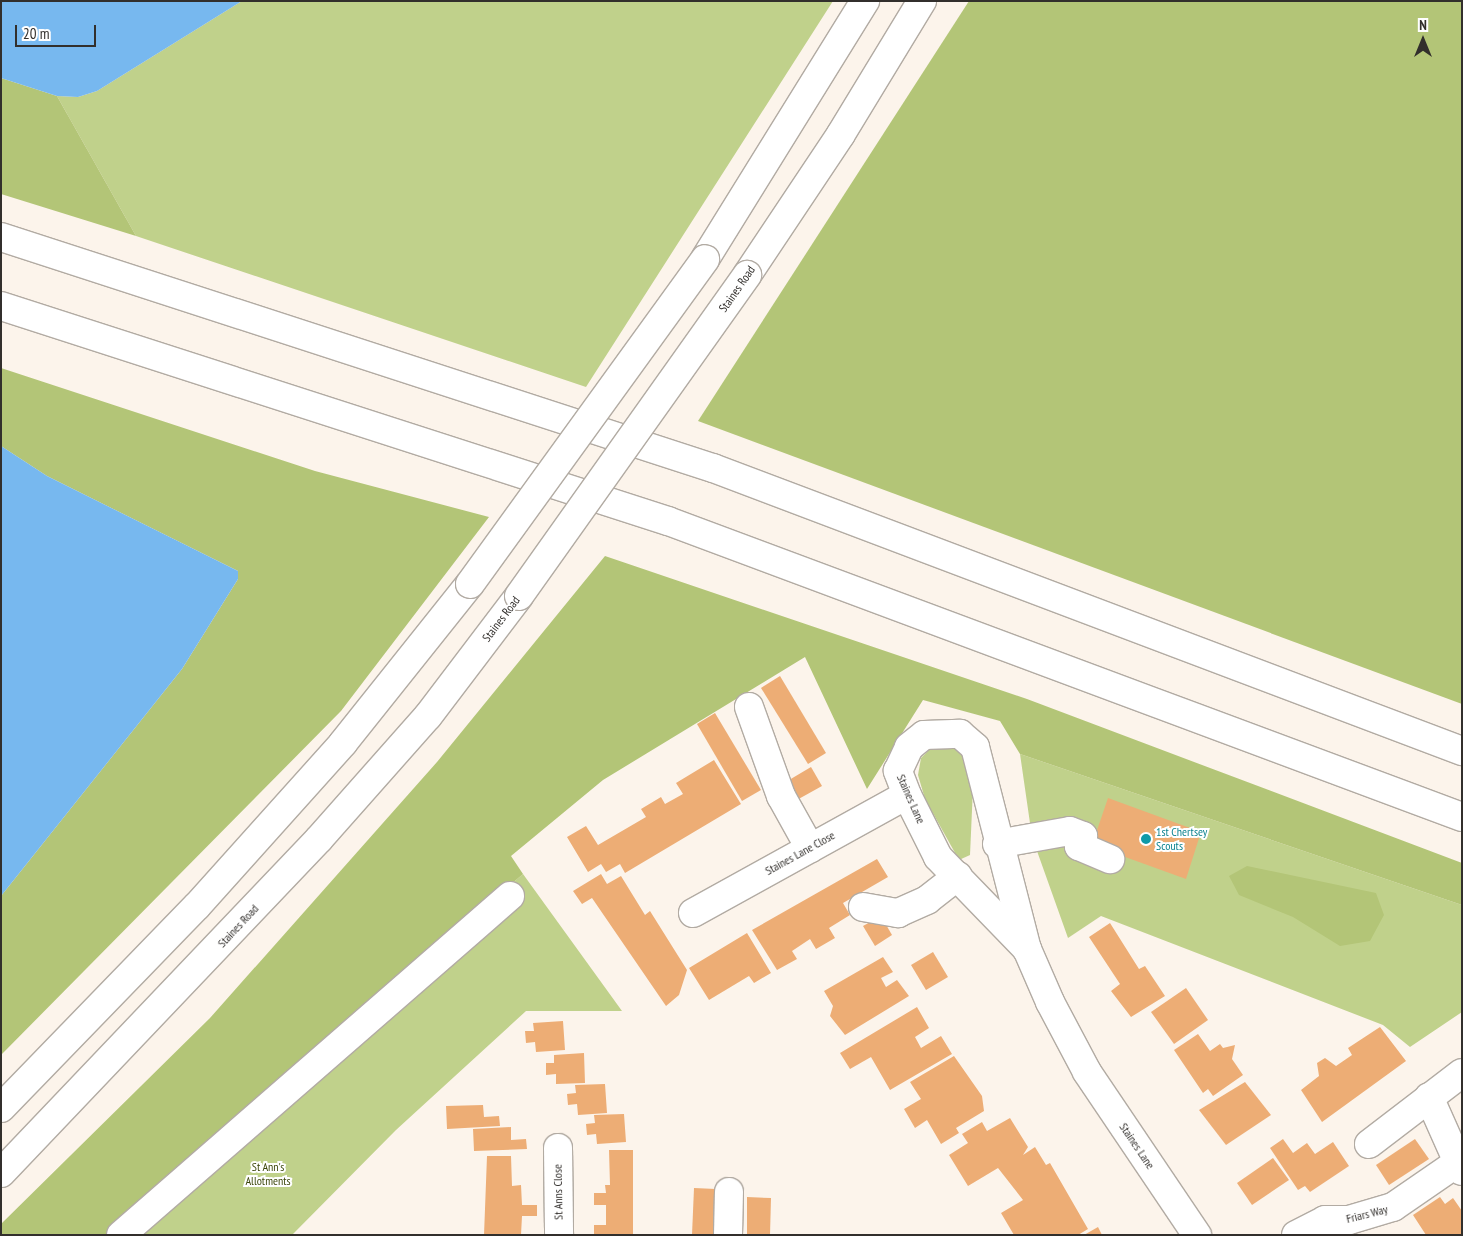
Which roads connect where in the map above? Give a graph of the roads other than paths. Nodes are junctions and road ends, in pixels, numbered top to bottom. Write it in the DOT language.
graph roads {
  1 [pos="866,1"];
  2 [pos="922,1"];
  3 [pos="1,237"];
  4 [pos="1,306"];
  5 [pos="749,708"];
  6 [pos="1462,751"];
  7 [pos="906,795"];
  8 [pos="1462,817"];
  9 [pos="997,844"];
  10 [pos="810,848"];
  11 [pos="1110,859"];
  12 [pos="958,876"];
  13 [pos="510,896"];
  14 [pos="863,906"];
  15 [pos="694,913"];
  16 [pos="1027,949"];
  17 [pos="1462,1073"];
  18 [pos="1428,1098"];
  19 [pos="1,1108"];
  20 [pos="1370,1144"];
  21 [pos="558,1148"];
  22 [pos="1459,1167"];
  23 [pos="1,1173"];
  24 [pos="729,1192"];
  25 [pos="121,1235"];
  26 [pos="559,1235"];
  27 [pos="728,1235"];
  28 [pos="1197,1235"];
  29 [pos="1296,1235"];
  1 -- 19 [label="main road, bridge"];
  2 -- 23 [label="main road, Staines Road, bridge"];
  3 -- 6 [label="main road"];
  4 -- 8 [label="main road"];
  5 -- 10 [label="main road"];
  7 -- 9 [label="main road, Staines Lane"];
  7 -- 10 [label="main road, Staines Lane Close"];
  7 -- 12 [label="main road, Staines Lane"];
  9 -- 11 [label="main road"];
  9 -- 16 [label="main road, Staines Lane"];
  10 -- 15 [label="main road, Staines Lane Close"];
  12 -- 14 [label="main road"];
  12 -- 16 [label="main road, Staines Lane"];
  13 -- 25 [label="main road"];
  16 -- 28 [label="main road, Staines Lane"];
  17 -- 18 [label="main road"];
  18 -- 20 [label="main road"];
  18 -- 22 [label="main road, Friars Way"];
  21 -- 26 [label="main road, St Anns Close"];
  22 -- 29 [label="main road, Friars Way"];
  24 -- 27 [label="main road"];
}
